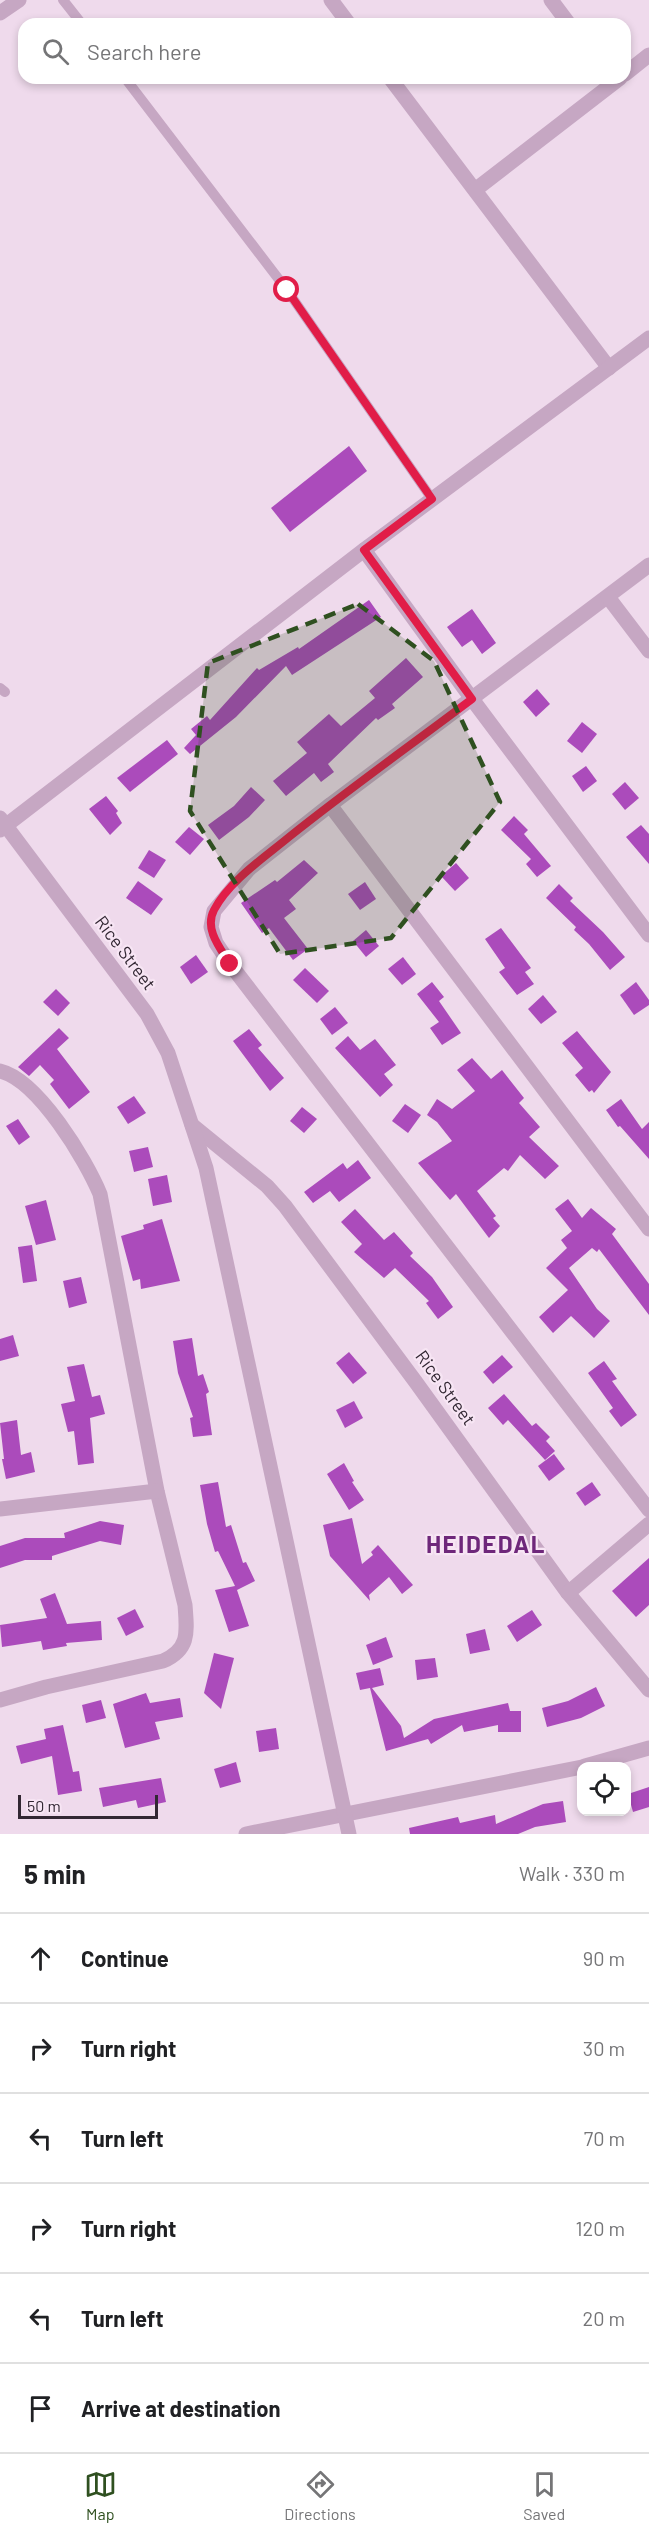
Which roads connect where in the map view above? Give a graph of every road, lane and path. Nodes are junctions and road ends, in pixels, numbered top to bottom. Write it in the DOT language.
graph roads {
  1 [pos="19,0"];
  2 [pos="63,0"];
  3 [pos="331,0"];
  4 [pos="551,0"];
  5 [pos="0,13"];
  6 [pos="77,18"];
  7 [pos="344,18"];
  8 [pos="564,18"];
  9 [pos="649,55"];
  10 [pos="631,68"];
  11 [pos="130,84"];
  12 [pos="395,84"];
  13 [pos="609,84"];
  14 [pos="475,190"];
  15 [pos="649,338"];
  16 [pos="609,368"];
  17 [pos="432,499"];
  18 [pos="364,550"];
  19 [pos="649,565"];
  20 [pos="608,597"];
  21 [pos="649,651"];
  22 [pos="472,699"];
  23 [pos="330,805"];
  24 [pos="2,825"];
  25 [pos="649,935"];
  26 [pos="0,1071"];
  27 [pos="192,1125"];
  28 [pos="649,1229"];
  29 [pos="157,1491"];
  30 [pos="0,1509"];
  31 [pos="649,1510"];
  32 [pos="649,1524"];
  33 [pos="568,1593"];
  34 [pos="649,1690"];
  35 [pos="0,1700"];
  36 [pos="649,1748"];
  37 [pos="601,1762"];
  38 [pos="577,1768"];
  39 [pos="345,1815"];
  40 [pos="246,1834"];
  41 [pos="349,1834"];
  1 -- 5 [label="street"];
  2 -- 6 [label="lane"];
  3 -- 7 [label="street"];
  4 -- 8 [label="street"];
  9 -- 10 [label="street"];
  11 -- 17 [label="lane"];
  12 -- 14 [label="street"];
  13 -- 14 [label="street"];
  14 -- 16 [label="street"];
  15 -- 16 [label="street"];
  16 -- 17 [label="street"];
  17 -- 18 [label="street"];
  18 -- 22 [label="street"];
  18 -- 24 [label="street"];
  19 -- 20 [label="street"];
  20 -- 21 [label="street"];
  20 -- 22 [label="street"];
  22 -- 23 [label="street"];
  22 -- 25 [label="street"];
  23 -- 28 [label="street"];
  23 -- 31 [label="street"];
  24 -- 27 [label="street, Rice Street"];
  26 -- 29 [label="street"];
  27 -- 33 [label="street, Rice Street"];
  27 -- 39 [label="street, Rice Street"];
  29 -- 30 [label="street"];
  29 -- 35 [label="street"];
  32 -- 33 [label="street"];
  33 -- 34 [label="street, Rice Street"];
  36 -- 37 [label="street"];
  38 -- 39 [label="street"];
  39 -- 40 [label="street"];
  39 -- 41 [label="street, Rice Street"];
}
